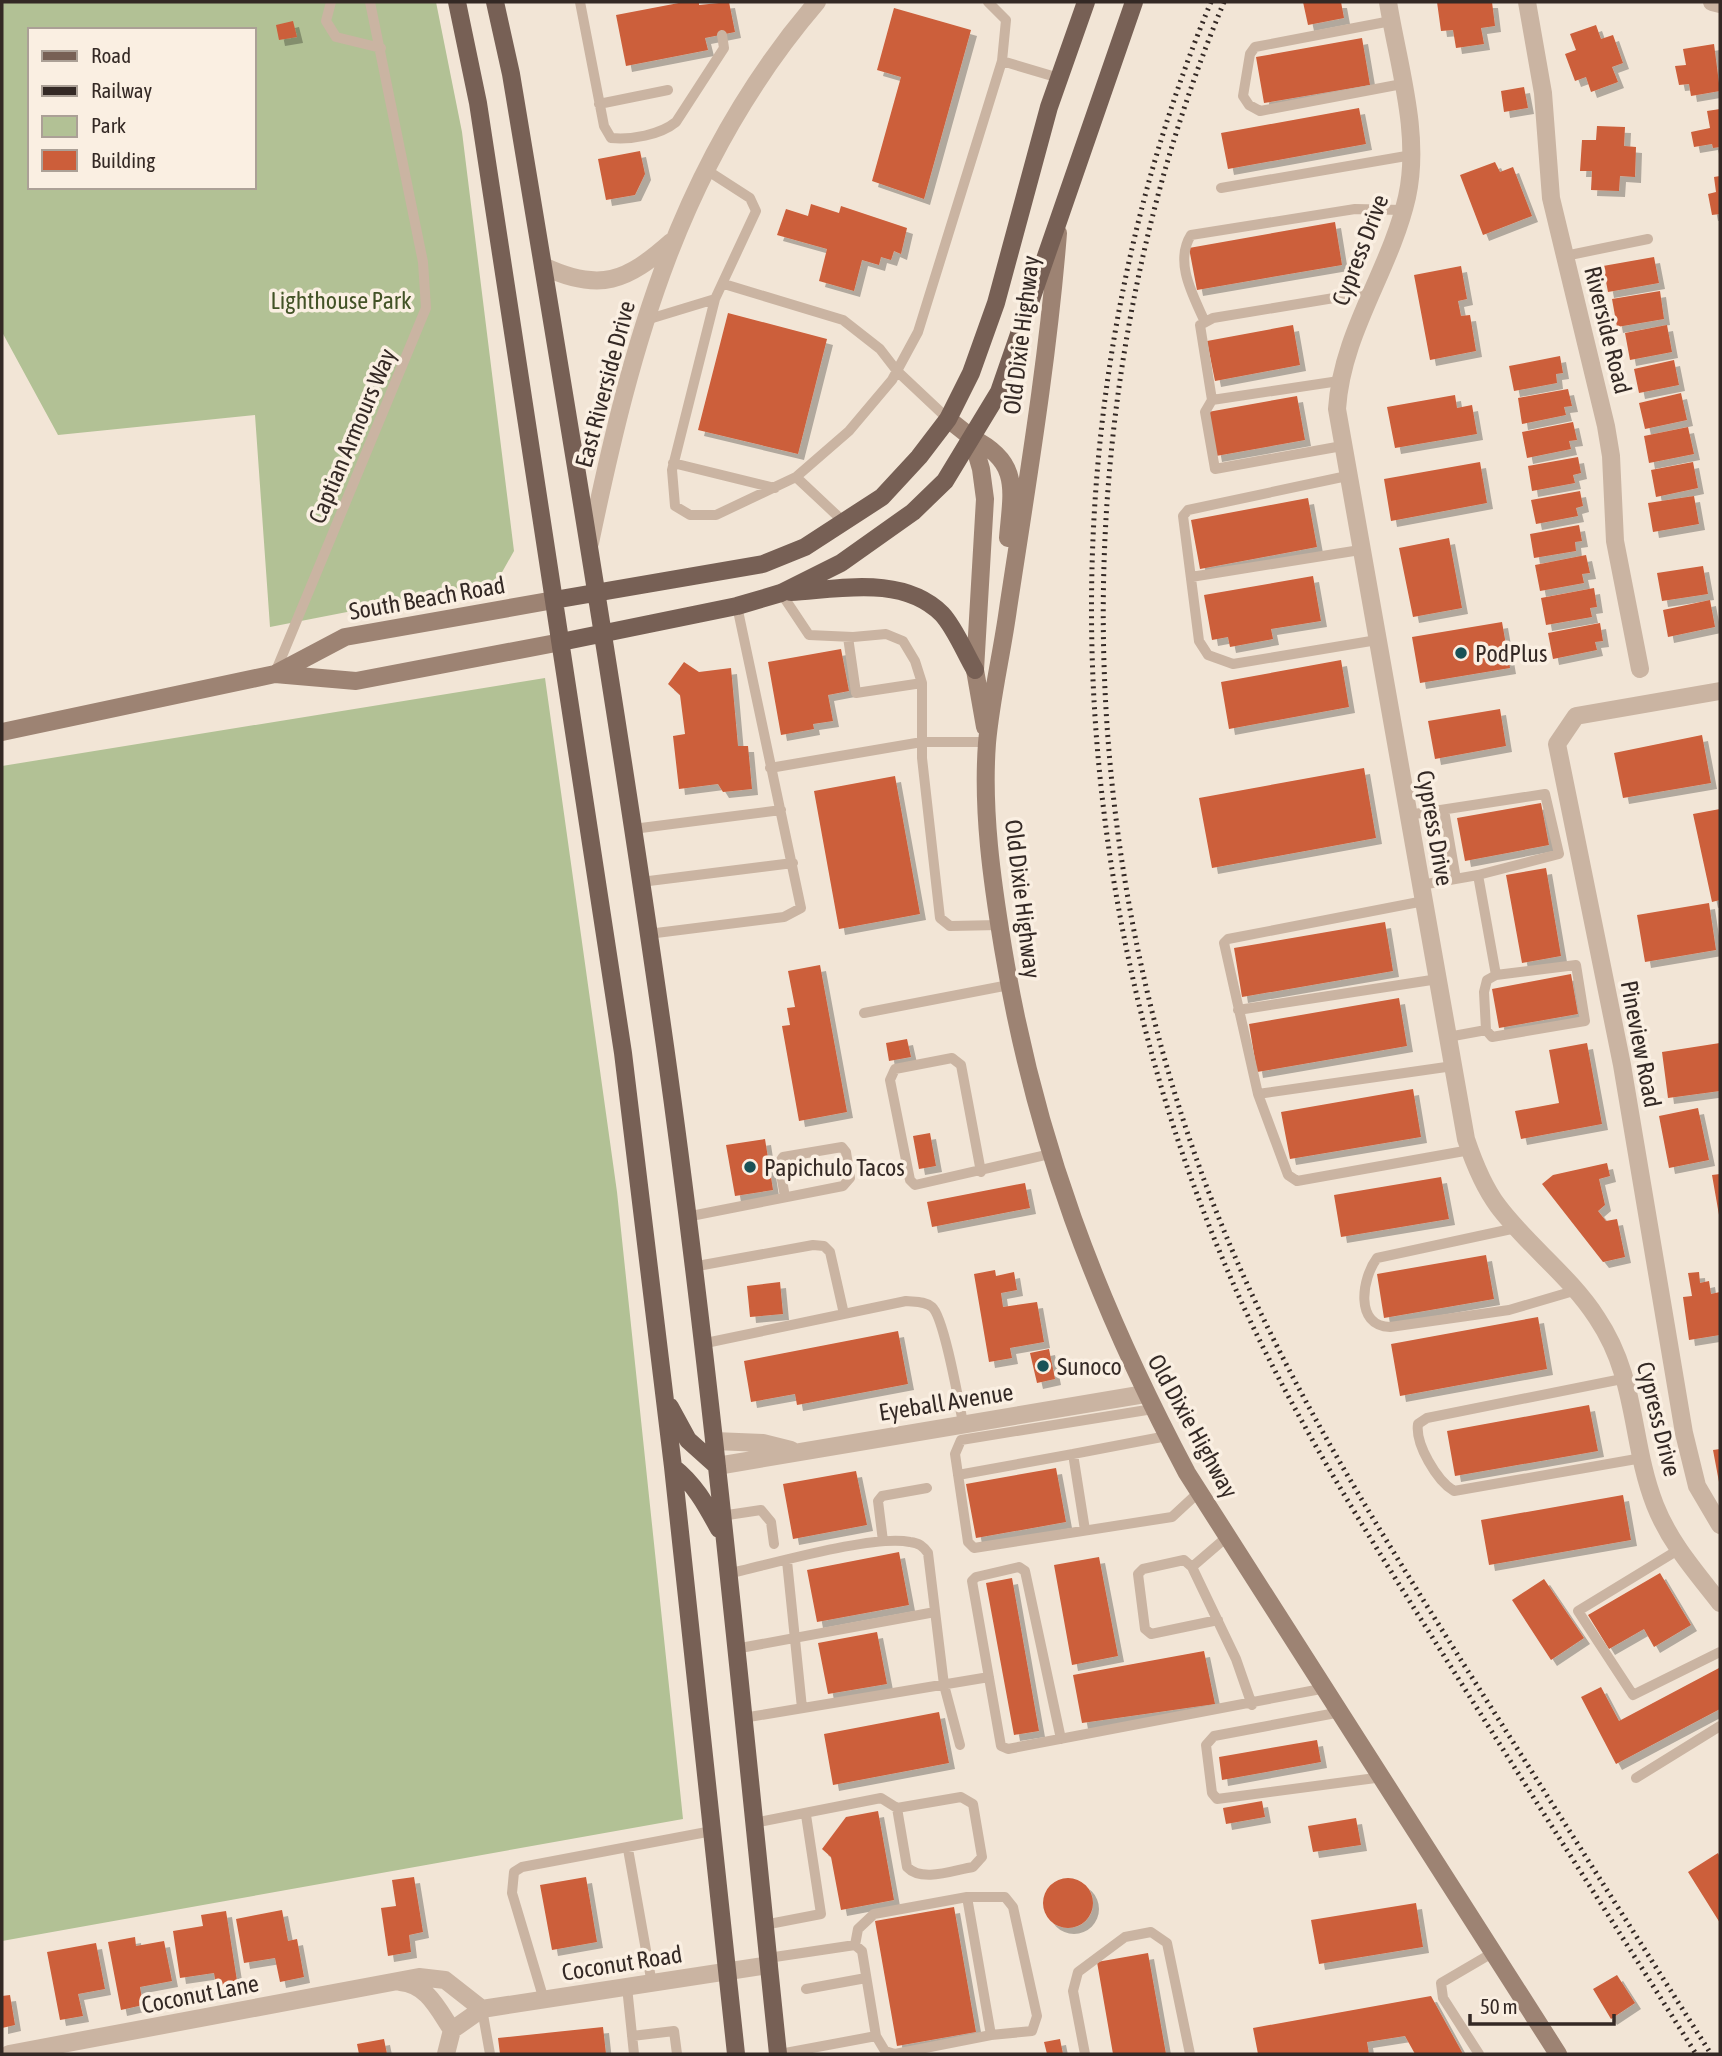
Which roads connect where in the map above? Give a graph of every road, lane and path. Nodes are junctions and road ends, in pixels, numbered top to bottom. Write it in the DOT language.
graph roads {
  1 [pos="331,2"];
  2 [pos="370,2"];
  3 [pos="457,2"];
  4 [pos="495,2"];
  5 [pos="580,2"];
  6 [pos="817,2"];
  7 [pos="988,2"];
  8 [pos="1086,2"];
  9 [pos="1134,2"];
  10 [pos="1388,2"];
  11 [pos="1527,2"];
  12 [pos="1712,2"];
  13 [pos="1720,4"];
  14 [pos="1391,21"];
  15 [pos="722,35"];
  16 [pos="381,48"];
  17 [pos="1002,61"];
  18 [pos="1059,78"];
  19 [pos="1402,84"];
  20 [pos="668,90"];
  21 [pos="599,104"];
  22 [pos="1412,155"];
  23 [pos="704,169"];
  24 [pos="1221,188"];
  25 [pos="1403,210"];
  26 [pos="1058,223"];
  27 [pos="1647,239"];
  28 [pos="674,240"];
  29 [pos="1565,256"];
  30 [pos="543,266"];
  31 [pos="724,284"];
  32 [pos="1370,292"];
  33 [pos="715,299"];
  34 [pos="646,320"];
  35 [pos="1204,320"];
  36 [pos="897,371"];
  37 [pos="1339,382"];
  38 [pos="1212,400"];
  39 [pos="948,418"];
  40 [pos="972,438"];
  41 [pos="1342,446"];
  42 [pos="673,463"];
  43 [pos="1347,476"];
  44 [pos="796,477"];
  45 [pos="775,488"];
  46 [pos="844,522"];
  47 [pos="590,543"];
  48 [pos="1360,550"];
  49 [pos="1191,577"];
  50 [pos="598,593"];
  51 [pos="781,593"];
  52 [pos="554,600"];
  53 [pos="737,606"];
  54 [pos="1006,625"];
  55 [pos="604,633"];
  56 [pos="848,637"];
  57 [pos="1377,640"];
  58 [pos="561,642"];
  59 [pos="1640,669"];
  60 [pos="975,670"];
  61 [pos="275,674"];
  62 [pos="922,683"];
  63 [pos="1720,691"];
  64 [pos="2,732"];
  65 [pos="922,742"];
  66 [pos="987,742"];
  67 [pos="770,768"];
  68 [pos="781,810"];
  69 [pos="1444,810"];
  70 [pos="1408,816"];
  71 [pos="633,829"];
  72 [pos="793,863"];
  73 [pos="1478,875"];
  74 [pos="1456,879"];
  75 [pos="641,882"];
  76 [pos="1422,893"];
  77 [pos="999,925"];
  78 [pos="648,934"];
  79 [pos="1496,975"];
  80 [pos="1438,979"];
  81 [pos="1009,985"];
  82 [pos="1238,1010"];
  83 [pos="864,1013"];
  84 [pos="1486,1030"];
  85 [pos="1448,1037"];
  86 [pos="1453,1066"];
  87 [pos="1258,1094"];
  88 [pos="1470,1150"];
  89 [pos="1050,1154"];
  90 [pos="981,1172"];
  91 [pos="785,1197"];
  92 [pos="686,1217"];
  93 [pos="1516,1228"];
  94 [pos="692,1266"];
  95 [pos="1577,1290"];
  96 [pos="844,1314"];
  97 [pos="701,1344"];
  98 [pos="1626,1378"];
  99 [pos="665,1398"];
  100 [pos="1149,1401"];
  101 [pos="963,1423"];
  102 [pos="1167,1436"];
  103 [pos="714,1441"];
  104 [pos="798,1452"];
  105 [pos="1073,1454"];
  106 [pos="1643,1458"];
  107 [pos="673,1466"];
  108 [pos="717,1466"];
  109 [pos="958,1475"];
  110 [pos="927,1488"];
  111 [pos="1199,1492"];
  112 [pos="721,1516"];
  113 [pos="1720,1525"];
  114 [pos="1085,1530"];
  115 [pos="1228,1536"];
  116 [pos="724,1538"];
  117 [pos="883,1541"];
  118 [pos="775,1544"];
  119 [pos="1678,1550"];
  120 [pos="787,1561"];
  121 [pos="1192,1567"];
  122 [pos="727,1574"];
  123 [pos="1720,1602"];
  124 [pos="935,1612"];
  125 [pos="1218,1620"];
  126 [pos="796,1638"];
  127 [pos="735,1649"];
  128 [pos="1720,1652"];
  129 [pos="989,1677"];
  130 [pos="944,1685"];
  131 [pos="1327,1688"];
  132 [pos="1252,1705"];
  133 [pos="802,1708"];
  134 [pos="1342,1712"];
  135 [pos="743,1718"];
  136 [pos="1720,1726"];
  137 [pos="1060,1740"];
  138 [pos="960,1745"];
  139 [pos="1383,1777"];
  140 [pos="1636,1778"];
  141 [pos="897,1808"];
  142 [pos="806,1815"];
  143 [pos="754,1823"];
  144 [pos="712,1831"];
  145 [pos="628,1849"];
  146 [pos="967,1897"];
  147 [pos="764,1925"];
  148 [pos="855,1945"];
  149 [pos="1494,1952"];
  150 [pos="768,1962"];
  151 [pos="727,1972"];
  152 [pos="866,1978"];
  153 [pos="400,1982"];
  154 [pos="652,1984"];
  155 [pos="627,1987"];
  156 [pos="806,1989"];
  157 [pos="544,2000"];
  158 [pos="482,2009"];
  159 [pos="452,2030"];
  160 [pos="991,2035"];
  161 [pos="632,2036"];
  162 [pos="876,2036"];
  163 [pos="9,2054"];
  164 [pos="446,2054"];
  165 [pos="490,2054"];
  166 [pos="634,2054"];
  167 [pos="677,2054"];
  168 [pos="736,2054"];
  169 [pos="779,2054"];
  170 [pos="1085,2054"];
  171 [pos="1190,2054"];
  172 [pos="1479,2054"];
  173 [pos="1558,2054"];
  1 -- 16 [label="lane"];
  2 -- 16 [label="lane, Captian Armours Way"];
  3 -- 52 [label="main road"];
  4 -- 30 [label="main road"];
  5 -- 21 [label="lane"];
  6 -- 23 [label="street, East Riverside Drive"];
  7 -- 17 [label="lane"];
  8 -- 18 [label="main road, Old Dixie Highway"];
  9 -- 26 [label="main road, Old Dixie Highway"];
  10 -- 14 [label="street, Cypress Drive"];
  11 -- 29 [label="street, Riverside Road"];
  12 -- 13 [label="street"];
  14 -- 19 [label="street, Cypress Drive"];
  14 -- 19 [label="lane"];
  15 -- 21 [label="lane"];
  16 -- 61 [label="lane, Captian Armours Way"];
  17 -- 18 [label="lane"];
  17 -- 36 [label="lane"];
  18 -- 39 [label="main road, Old Dixie Highway"];
  19 -- 22 [label="street, Cypress Drive"];
  20 -- 21 [label="lane"];
  22 -- 24 [label="lane"];
  22 -- 25 [label="street, Cypress Drive"];
  23 -- 28 [label="street, East Riverside Drive"];
  23 -- 31 [label="lane"];
  25 -- 32 [label="street, Cypress Drive"];
  25 -- 35 [label="lane"];
  26 -- 40 [label="main road, Old Dixie Highway"];
  26 -- 54 [label="street, Old Dixie Highway"];
  27 -- 29 [label="lane"];
  28 -- 30 [label="street, East Riverside Drive"];
  28 -- 34 [label="street, East Riverside Drive"];
  29 -- 59 [label="street, Riverside Road"];
  30 -- 47 [label="main road"];
  31 -- 33 [label="lane"];
  31 -- 36 [label="lane"];
  32 -- 35 [label="lane"];
  32 -- 37 [label="street, Cypress Drive"];
  33 -- 34 [label="lane"];
  33 -- 42 [label="lane"];
  34 -- 47 [label="street, East Riverside Drive"];
  35 -- 38 [label="lane"];
  36 -- 39 [label="lane"];
  36 -- 44 [label="lane"];
  37 -- 38 [label="lane"];
  37 -- 41 [label="street, Cypress Drive"];
  38 -- 41 [label="lane"];
  39 -- 40 [label="street, Old Dixie Highway"];
  39 -- 46 [label="main road, Old Dixie Highway"];
  40 -- 51 [label="main road, Old Dixie Highway"];
  40 -- 54 [label="street"];
  40 -- 60 [label="street, Old Dixie Highway"];
  41 -- 43 [label="street, Cypress Drive"];
  42 -- 45 [label="lane"];
  42 -- 45 [label="lane"];
  43 -- 48 [label="street, Cypress Drive"];
  43 -- 49 [label="lane"];
  44 -- 45 [label="lane"];
  44 -- 46 [label="lane"];
  46 -- 50 [label="main road, Old Dixie Highway"];
  47 -- 50 [label="main road"];
  48 -- 49 [label="lane"];
  48 -- 57 [label="street, Cypress Drive"];
  49 -- 57 [label="lane"];
  50 -- 52 [label="main road, Old Dixie Highway"];
  50 -- 55 [label="main road"];
  51 -- 53 [label="main road, Old Dixie Highway"];
  51 -- 56 [label="lane"];
  51 -- 60 [label="main road"];
  52 -- 58 [label="main road"];
  52 -- 61 [label="street, South Beach Road"];
  53 -- 55 [label="main road, Old Dixie Highway"];
  53 -- 67 [label="lane"];
  54 -- 66 [label="street, Old Dixie Highway"];
  55 -- 58 [label="main road, Old Dixie Highway"];
  55 -- 71 [label="main road"];
  56 -- 62 [label="lane"];
  56 -- 62 [label="lane"];
  57 -- 70 [label="street, Cypress Drive"];
  58 -- 61 [label="street, South Beach Road"];
  58 -- 99 [label="main road"];
  60 -- 66 [label="street, Old Dixie Highway"];
  61 -- 64 [label="street, South Beach Road"];
  62 -- 65 [label="lane"];
  63 -- 113 [label="street, Pineview Road"];
  65 -- 66 [label="lane"];
  65 -- 67 [label="lane"];
  65 -- 77 [label="lane"];
  66 -- 77 [label="street, Old Dixie Highway"];
  67 -- 68 [label="lane"];
  68 -- 71 [label="lane"];
  68 -- 72 [label="lane"];
  69 -- 70 [label="lane"];
  69 -- 73 [label="lane"];
  69 -- 74 [label="lane"];
  70 -- 76 [label="street, Cypress Drive"];
  71 -- 75 [label="main road"];
  72 -- 75 [label="lane"];
  72 -- 78 [label="lane"];
  73 -- 74 [label="lane"];
  73 -- 79 [label="lane"];
  74 -- 76 [label="lane"];
  75 -- 78 [label="main road"];
  76 -- 80 [label="street, Cypress Drive"];
  76 -- 82 [label="lane"];
  77 -- 81 [label="street, Old Dixie Highway"];
  78 -- 92 [label="main road"];
  79 -- 84 [label="lane"];
  79 -- 84 [label="lane"];
  80 -- 82 [label="lane"];
  80 -- 85 [label="street, Cypress Drive"];
  81 -- 83 [label="lane"];
  81 -- 89 [label="street, Old Dixie Highway"];
  82 -- 87 [label="lane"];
  84 -- 85 [label="lane"];
  85 -- 86 [label="street, Cypress Drive"];
  86 -- 87 [label="lane"];
  86 -- 88 [label="street, Cypress Drive"];
  87 -- 88 [label="lane"];
  88 -- 93 [label="street, Cypress Drive"];
  89 -- 90 [label="lane"];
  89 -- 100 [label="street, Old Dixie Highway"];
  90 -- 90 [label="lane"];
  91 -- 91 [label="lane"];
  91 -- 92 [label="lane"];
  92 -- 94 [label="main road"];
  93 -- 95 [label="street, Cypress Drive"];
  93 -- 95 [label="lane"];
  94 -- 96 [label="lane"];
  94 -- 97 [label="main road"];
  95 -- 98 [label="street, Cypress Drive"];
  96 -- 97 [label="lane"];
  96 -- 101 [label="lane"];
  97 -- 103 [label="main road"];
  98 -- 106 [label="street, Cypress Drive"];
  98 -- 106 [label="lane"];
  99 -- 107 [label="main road"];
  99 -- 108 [label="main road"];
  100 -- 101 [label="street, Eyeball Avenue"];
  100 -- 102 [label="street, Old Dixie Highway"];
  100 -- 109 [label="lane"];
  101 -- 104 [label="street, Eyeball Avenue"];
  102 -- 105 [label="lane"];
  102 -- 111 [label="street, Old Dixie Highway"];
  103 -- 104 [label="street, Eyeball Avenue"];
  103 -- 108 [label="main road"];
  104 -- 108 [label="street, Eyeball Avenue"];
  105 -- 109 [label="lane"];
  105 -- 114 [label="lane"];
  106 -- 119 [label="street, Cypress Drive"];
  107 -- 116 [label="main road"];
  107 -- 144 [label="main road"];
  108 -- 112 [label="main road"];
  109 -- 114 [label="lane"];
  110 -- 117 [label="lane"];
  111 -- 114 [label="lane"];
  111 -- 115 [label="street, Old Dixie Highway"];
  112 -- 116 [label="main road"];
  112 -- 118 [label="lane"];
  115 -- 121 [label="lane"];
  115 -- 131 [label="street, Old Dixie Highway"];
  116 -- 122 [label="main road"];
  117 -- 120 [label="lane"];
  117 -- 124 [label="lane"];
  119 -- 123 [label="street, Cypress Drive"];
  119 -- 128 [label="lane"];
  120 -- 122 [label="lane"];
  120 -- 126 [label="lane"];
  121 -- 125 [label="lane"];
  121 -- 125 [label="lane"];
  122 -- 127 [label="main road"];
  124 -- 126 [label="lane"];
  124 -- 130 [label="lane"];
  125 -- 132 [label="lane"];
  126 -- 127 [label="lane"];
  126 -- 133 [label="lane"];
  127 -- 135 [label="main road"];
  129 -- 130 [label="lane"];
  129 -- 137 [label="lane"];
  129 -- 137 [label="lane"];
  130 -- 133 [label="lane"];
  130 -- 138 [label="lane"];
  131 -- 132 [label="lane"];
  131 -- 134 [label="street, Old Dixie Highway"];
  132 -- 137 [label="lane"];
  133 -- 135 [label="lane"];
  134 -- 139 [label="street, Old Dixie Highway"];
  134 -- 139 [label="lane"];
  135 -- 143 [label="main road"];
  136 -- 140 [label="lane"];
  139 -- 149 [label="street, Old Dixie Highway"];
  141 -- 141 [label="lane"];
  141 -- 142 [label="lane"];
  142 -- 143 [label="lane"];
  142 -- 147 [label="lane"];
  143 -- 147 [label="main road"];
  144 -- 145 [label="lane"];
  144 -- 151 [label="main road"];
  145 -- 154 [label="lane"];
  145 -- 157 [label="lane"];
  146 -- 148 [label="lane"];
  146 -- 160 [label="lane"];
  146 -- 160 [label="lane"];
  147 -- 150 [label="main road"];
  148 -- 150 [label="lane"];
  148 -- 152 [label="lane"];
  149 -- 172 [label="lane"];
  149 -- 173 [label="street, Old Dixie Highway"];
  150 -- 151 [label="street, Coconut Road"];
  150 -- 169 [label="main road"];
  151 -- 154 [label="street, Coconut Road"];
  151 -- 168 [label="main road"];
  152 -- 156 [label="lane"];
  152 -- 162 [label="lane"];
  153 -- 158 [label="street, Coconut Lane"];
  153 -- 159 [label="street"];
  153 -- 163 [label="street, Coconut Lane"];
  154 -- 155 [label="street, Coconut Road"];
  155 -- 157 [label="street, Coconut Road"];
  155 -- 161 [label="lane"];
  157 -- 158 [label="street, Coconut Road"];
  158 -- 159 [label="street"];
  158 -- 165 [label="lane"];
  159 -- 164 [label="street"];
  160 -- 162 [label="lane"];
  161 -- 166 [label="lane"];
  161 -- 167 [label="lane"];
  162 -- 169 [label="lane"];
  170 -- 171 [label="lane"];
}
